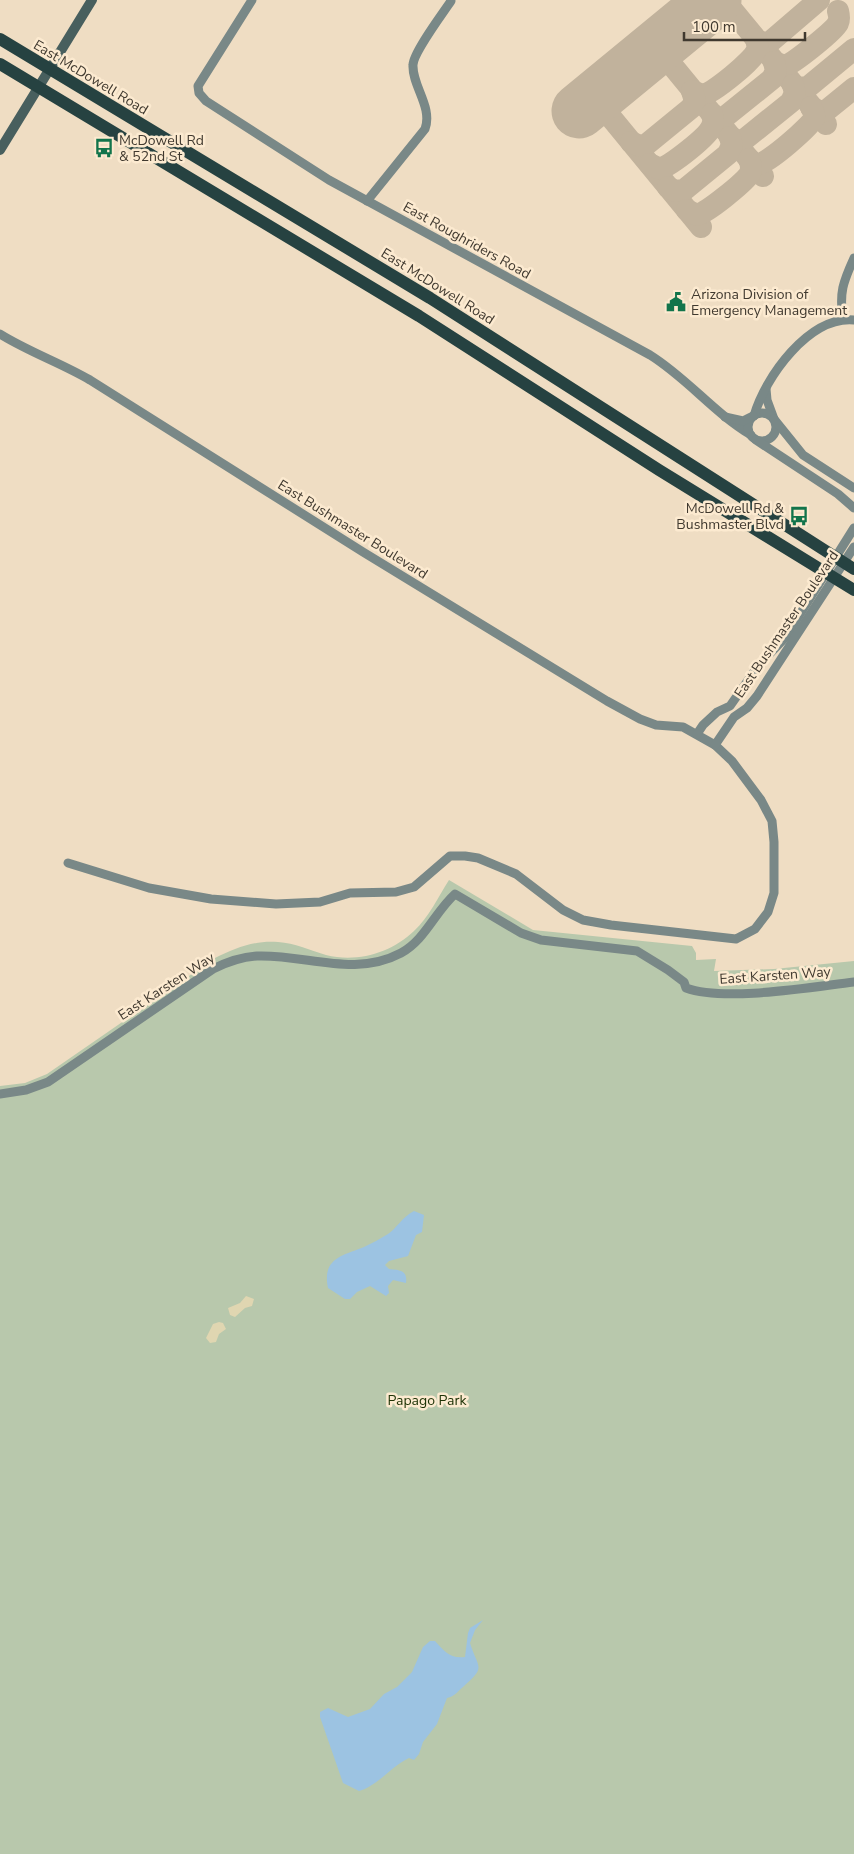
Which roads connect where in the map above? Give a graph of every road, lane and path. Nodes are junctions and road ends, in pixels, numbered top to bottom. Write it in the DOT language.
graph roads {
  1 [pos="92,0"];
  2 [pos="252,0"];
  3 [pos="453,3"];
  4 [pos="0,39"];
  5 [pos="0,64"];
  6 [pos="49,69"];
  7 [pos="38,87"];
  8 [pos="0,150"];
  9 [pos="367,201"];
  10 [pos="854,258"];
  11 [pos="843,319"];
  12 [pos="854,320"];
  13 [pos="0,334"];
  14 [pos="766,389"];
  15 [pos="754,416"];
  16 [pos="725,417"];
  17 [pos="774,419"];
  18 [pos="754,437"];
  19 [pos="854,488"];
  20 [pos="854,508"];
  21 [pos="854,528"];
  22 [pos="854,547"];
  23 [pos="844,563"];
  24 [pos="830,576"];
  25 [pos="854,590"];
  26 [pos="697,734"];
  27 [pos="715,745"];
  28 [pos="68,863"];
  29 [pos="854,982"];
  30 [pos="0,1094"];
  1 -- 6 [label="main road"];
  2 -- 9 [label="street, East Roughriders Road"];
  3 -- 9 [label="street"];
  4 -- 6 [label="main road, East McDowell Road"];
  5 -- 7 [label="main road"];
  6 -- 7 [label="main road"];
  6 -- 23 [label="main road, East McDowell Road"];
  7 -- 8 [label="main road"];
  7 -- 24 [label="main road"];
  9 -- 16 [label="street, East Roughriders Road"];
  10 -- 11 [label="street"];
  11 -- 12 [label="street"];
  11 -- 14 [label="street"];
  13 -- 26 [label="street, East Bushmaster Boulevard"];
  14 -- 15 [label="street"];
  14 -- 17 [label="street"];
  15 -- 16 [label="street"];
  15 -- 17 [label="street"];
  15 -- 18 [label="street"];
  16 -- 18 [label="street, East Roughriders Road"];
  17 -- 18 [label="street"];
  17 -- 19 [label="street"];
  18 -- 20 [label="street"];
  21 -- 23 [label="street, East Bushmaster Boulevard"];
  22 -- 23 [label="street, East Bushmaster Boulevard"];
  23 -- 24 [label="street, East Bushmaster Boulevard"];
  24 -- 25 [label="main road"];
  24 -- 26 [label="street, East Bushmaster Boulevard"];
  24 -- 27 [label="street, East Bushmaster Boulevard"];
  26 -- 27 [label="street, East Bushmaster Boulevard"];
  27 -- 28 [label="street"];
  29 -- 30 [label="street, East Karsten Way"];
}
